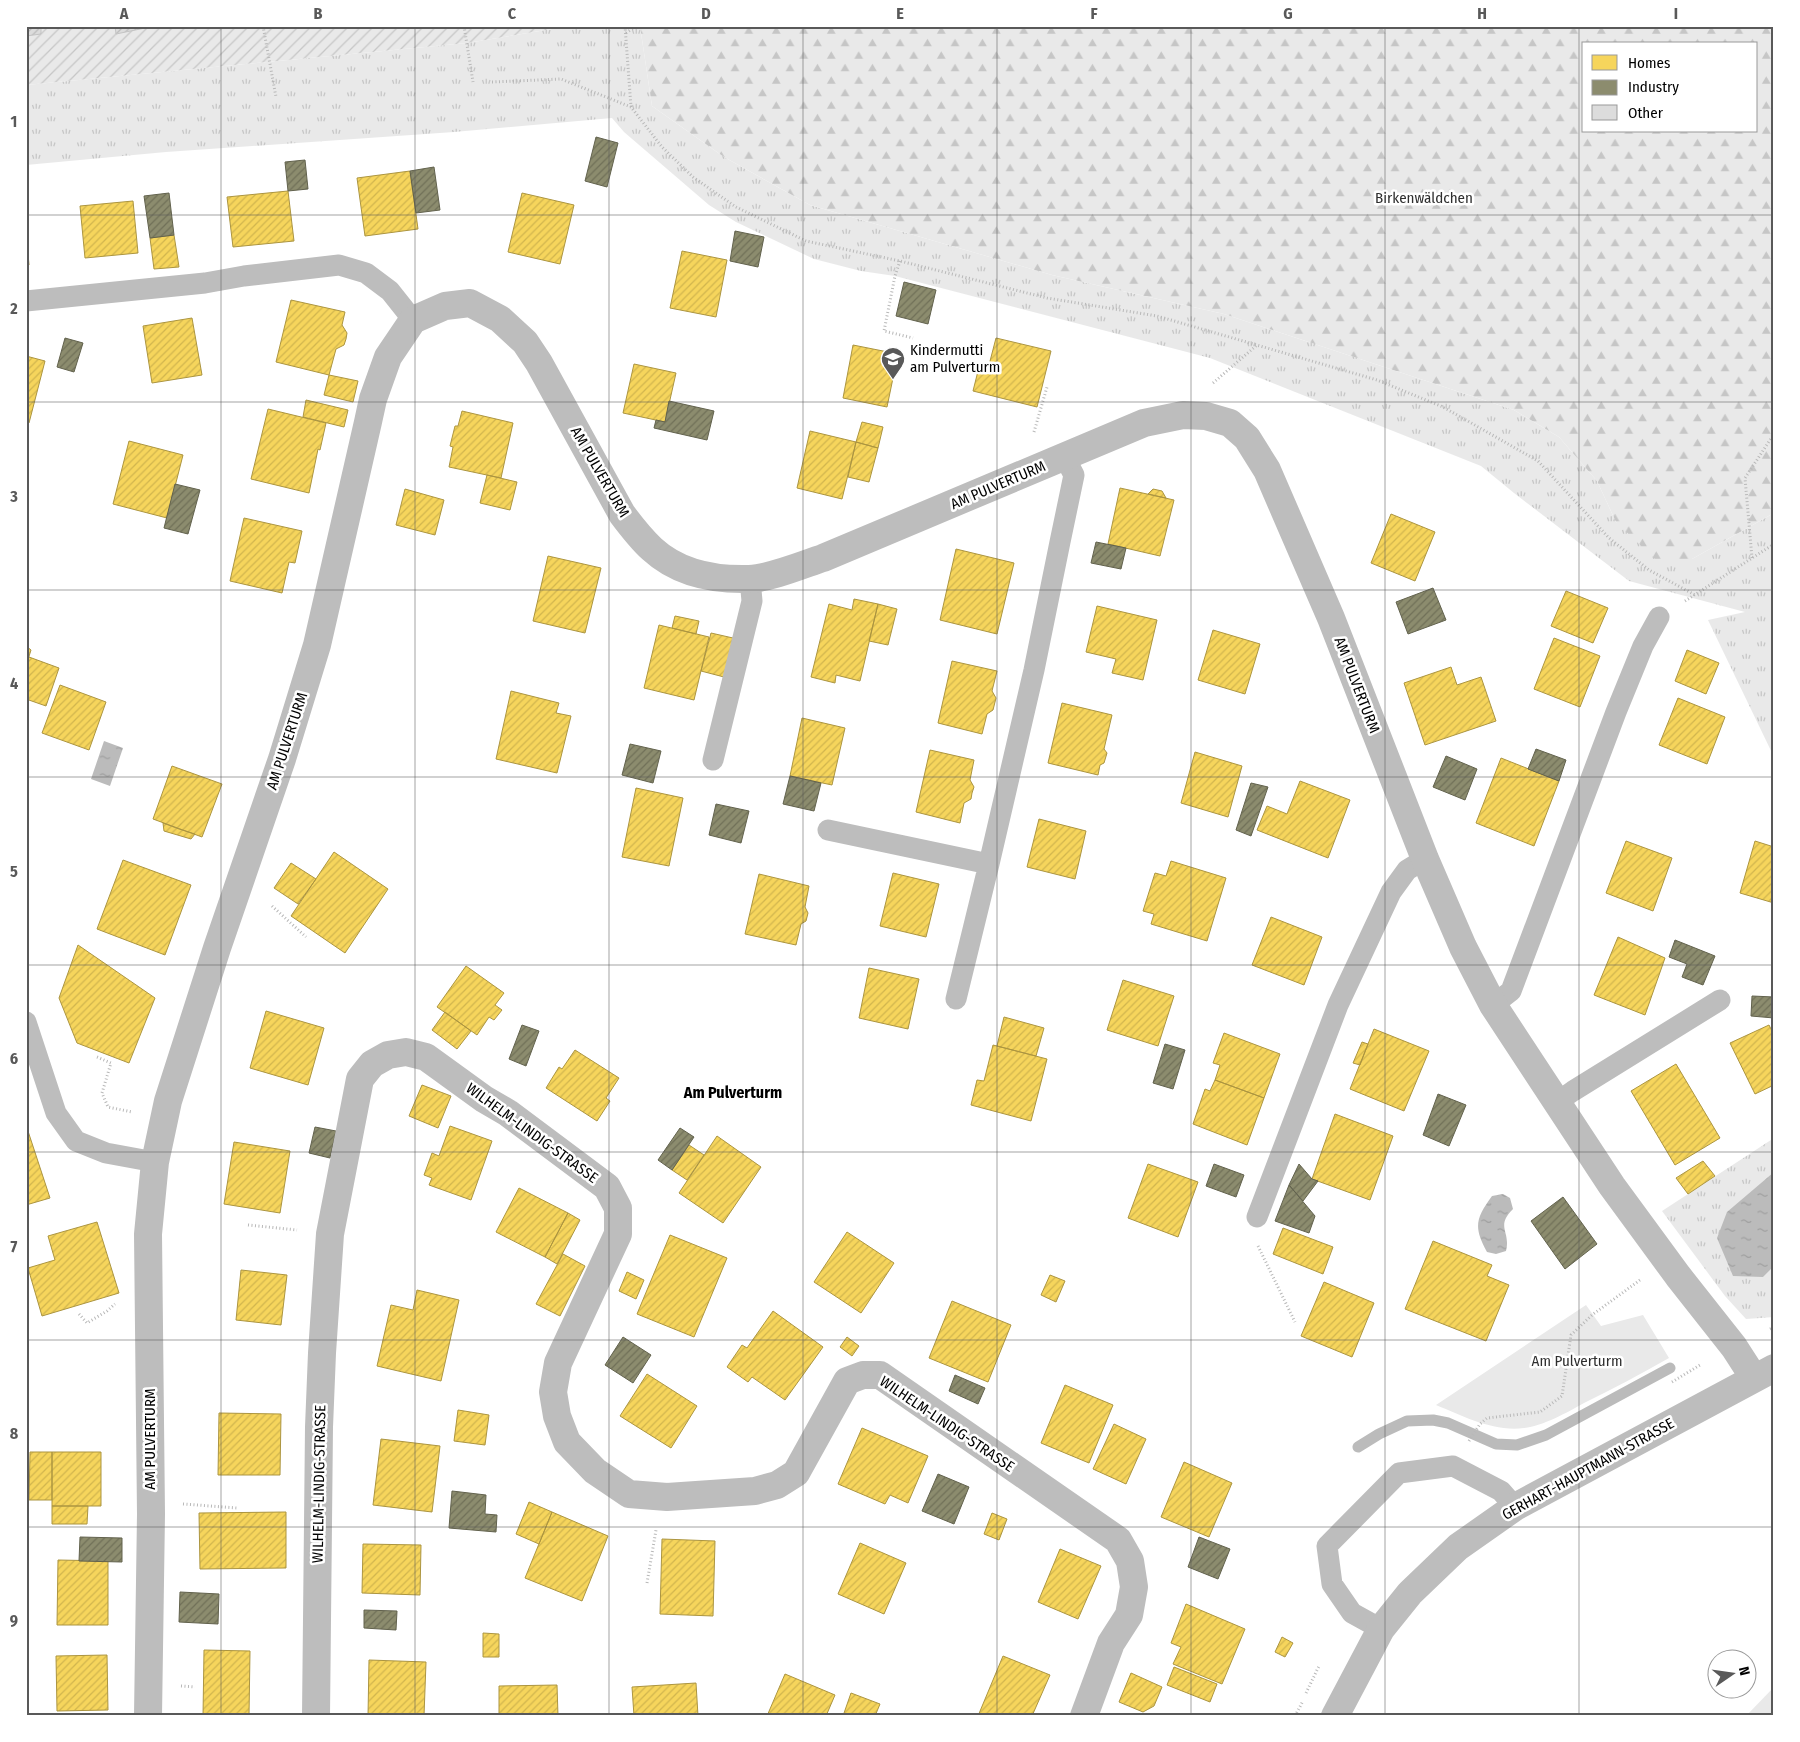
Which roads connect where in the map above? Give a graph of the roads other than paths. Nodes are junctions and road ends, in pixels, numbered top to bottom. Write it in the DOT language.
graph roads {
  1 [pos="26,301"];
  2 [pos="413,320"];
  3 [pos="1065,458"];
  4 [pos="750,579"];
  5 [pos="1658,617"];
  6 [pos="713,760"];
  7 [pos="828,830"];
  8 [pos="1425,859"];
  9 [pos="989,864"];
  10 [pos="956,998"];
  11 [pos="1720,1000"];
  12 [pos="1492,1005"];
  13 [pos="26,1022"];
  14 [pos="1556,1103"];
  15 [pos="155,1162"];
  16 [pos="1257,1218"];
  17 [pos="1764,1373"];
  18 [pos="1515,1507"];
  19 [pos="1381,1629"];
  20 [pos="148,1716"];
  21 [pos="316,1716"];
  22 [pos="1084,1716"];
  23 [pos="1335,1716"];
  1 -- 2 [label="lane"];
  2 -- 4 [label="street, AM PULVERTURM"];
  2 -- 15 [label="street, AM PULVERTURM"];
  3 -- 4 [label="street, AM PULVERTURM"];
  3 -- 8 [label="street, AM PULVERTURM"];
  3 -- 9 [label="lane"];
  4 -- 6 [label="lane"];
  5 -- 12 [label="lane"];
  7 -- 9 [label="lane"];
  8 -- 12 [label="street, AM PULVERTURM"];
  8 -- 16 [label="lane"];
  9 -- 10 [label="lane"];
  11 -- 14 [label="lane"];
  12 -- 14 [label="street, AM PULVERTURM"];
  13 -- 15 [label="lane"];
  14 -- 17 [label="street, AM PULVERTURM"];
  15 -- 20 [label="street, AM PULVERTURM"];
  17 -- 18 [label="street, GERHART-HAUPTMANN-STRASSE"];
  18 -- 19 [label="street, GERHART-HAUPTMANN-STRASSE"];
  18 -- 19 [label="lane"];
  19 -- 23 [label="street, GERHART-HAUPTMANN-STRASSE"];
  21 -- 22 [label="street, WILHELM-LINDIG-STRASSE"];
}
